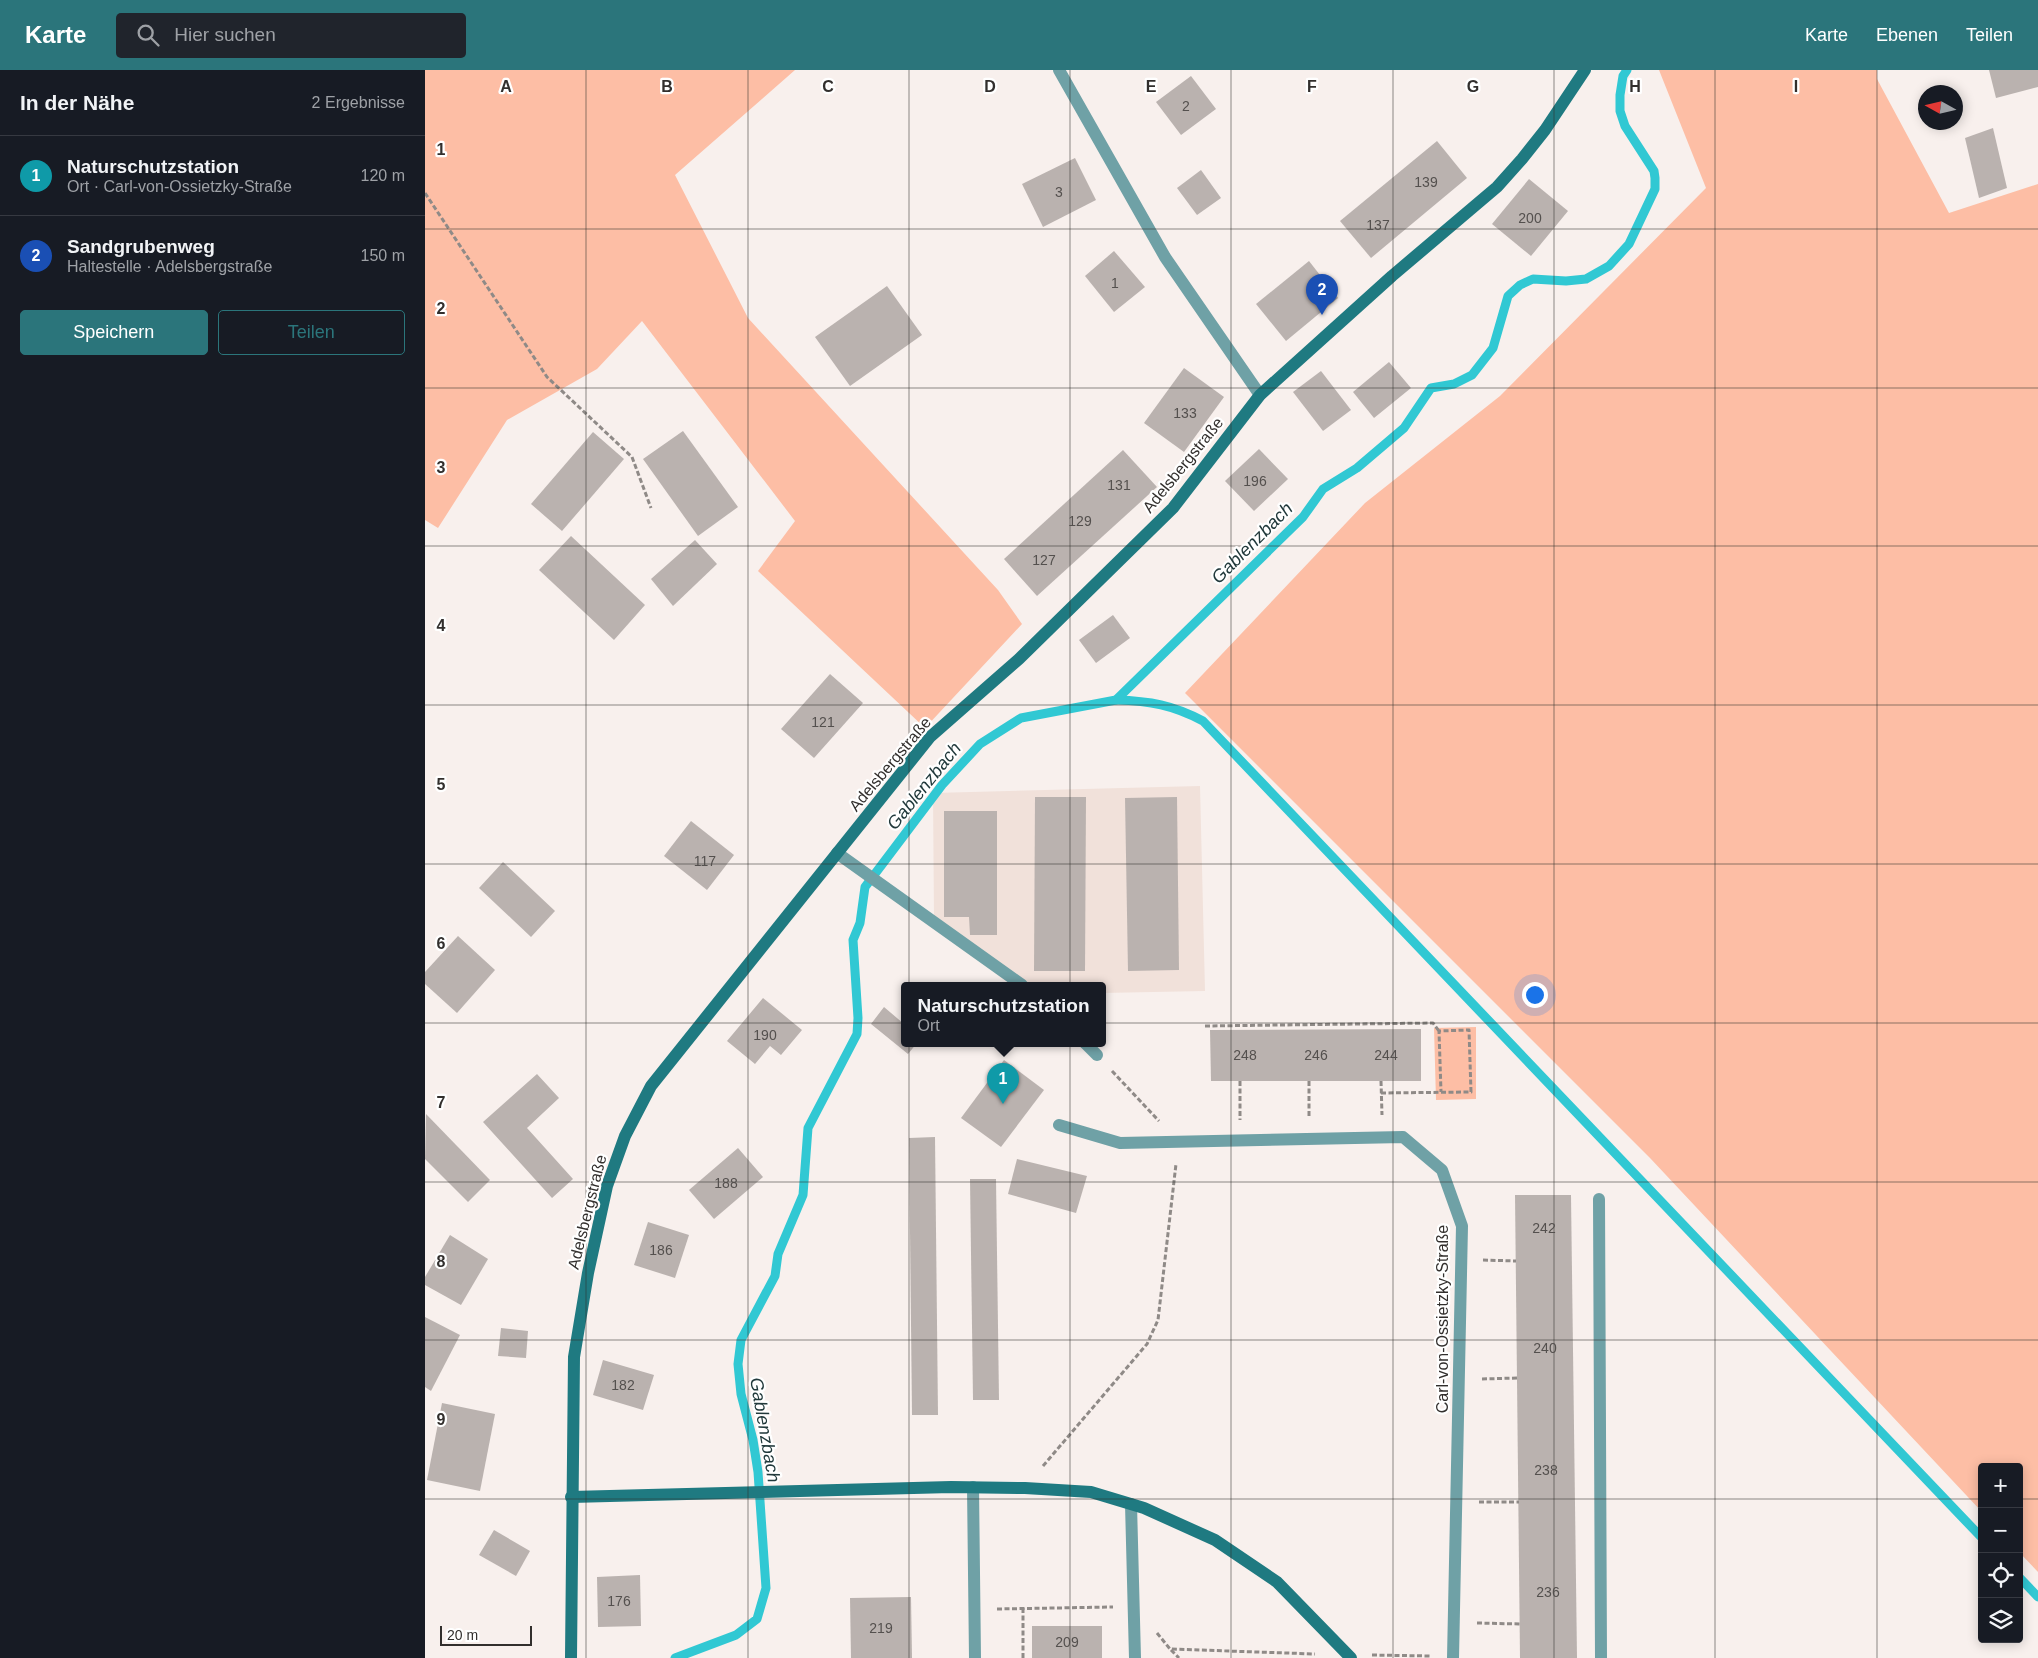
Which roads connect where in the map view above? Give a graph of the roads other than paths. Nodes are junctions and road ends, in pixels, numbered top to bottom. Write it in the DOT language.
graph roads {
  1 [pos="1059,70"];
  2 [pos="1585,70"];
  3 [pos="1260,395"];
  4 [pos="837,853"];
  5 [pos="1018,982"];
  6 [pos="1089,1047"];
  7 [pos="1097,1055"];
  8 [pos="1059,1125"];
  9 [pos="1599,1199"];
  10 [pos="973,1487"];
  11 [pos="571,1497"];
  12 [pos="1131,1504"];
  13 [pos="1350,1656"];
  14 [pos="1453,1657"];
  15 [pos="571,1658"];
  16 [pos="975,1658"];
  17 [pos="1135,1658"];
  18 [pos="1601,1658"];
  1 -- 3 [label="street"];
  2 -- 3 [label="street, Adelsbergstraße"];
  3 -- 4 [label="street, Adelsbergstraße"];
  4 -- 5 [label="street"];
  4 -- 11 [label="street, Adelsbergstraße"];
  6 -- 7 [label="street"];
  8 -- 14 [label="street, Carl-von-Ossietzky-Straße"];
  9 -- 18 [label="street"];
  10 -- 11 [label="street"];
  10 -- 12 [label="street"];
  10 -- 16 [label="street"];
  11 -- 15 [label="street, Adelsbergstraße"];
  12 -- 13 [label="street"];
  12 -- 17 [label="street"];
}
